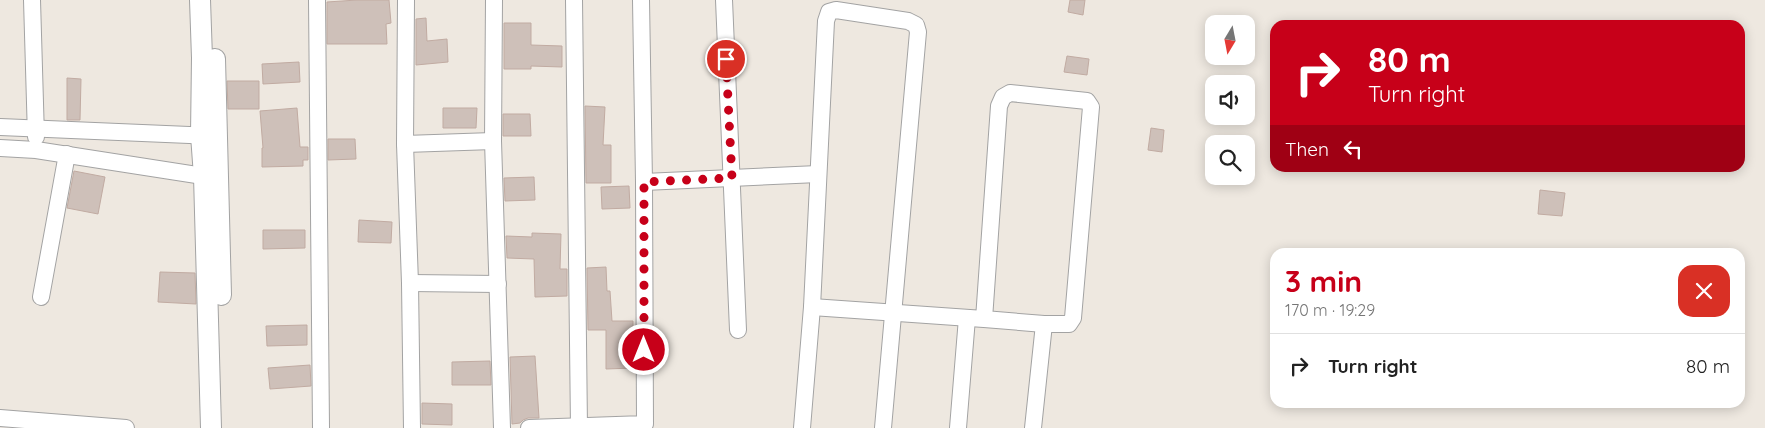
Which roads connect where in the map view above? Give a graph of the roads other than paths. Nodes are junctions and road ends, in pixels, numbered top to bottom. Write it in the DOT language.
graph roads {
  1 [pos="32,0"];
  2 [pos="200,0"];
  3 [pos="212,0"];
  4 [pos="317,0"];
  5 [pos="406,0"];
  6 [pos="494,0"];
  7 [pos="574,0"];
  8 [pos="641,0"];
  9 [pos="724,0"];
  10 [pos="0,127"];
  11 [pos="36,128"];
  12 [pos="209,136"];
  13 [pos="493,141"];
  14 [pos="405,144"];
  15 [pos="0,148"];
  16 [pos="36,150"];
  17 [pos="67,154"];
  18 [pos="818,174"];
  19 [pos="211,177"];
  20 [pos="732,178"];
  21 [pos="644,182"];
  22 [pos="410,283"];
  23 [pos="498,284"];
  24 [pos="41,296"];
  25 [pos="812,307"];
  26 [pos="894,313"];
  27 [pos="967,318"];
  28 [pos="984,319"];
  29 [pos="1044,324"];
  30 [pos="738,330"];
  31 [pos="0,418"];
  32 [pos="579,427"];
  33 [pos="126,428"];
  34 [pos="211,428"];
  35 [pos="224,428"];
  36 [pos="321,428"];
  37 [pos="412,428"];
  38 [pos="502,428"];
  39 [pos="529,428"];
  40 [pos="802,428"];
  41 [pos="883,428"];
  42 [pos="958,428"];
  43 [pos="1033,428"];
  1 -- 11 [label="street"];
  2 -- 12 [label="street"];
  3 -- 12 [label="street"];
  4 -- 36 [label="street"];
  5 -- 14 [label="street"];
  6 -- 13 [label="street"];
  7 -- 32 [label="street"];
  8 -- 21 [label="street"];
  9 -- 20 [label="street"];
  10 -- 11 [label="street"];
  11 -- 12 [label="street"];
  11 -- 16 [label="street"];
  12 -- 19 [label="street"];
  13 -- 14 [label="street"];
  13 -- 23 [label="street"];
  14 -- 22 [label="street"];
  15 -- 16 [label="street"];
  16 -- 17 [label="street"];
  17 -- 19 [label="street"];
  17 -- 24 [label="street"];
  18 -- 20 [label="street"];
  18 -- 25 [label="street"];
  18 -- 26 [label="street"];
  19 -- 34 [label="street"];
  19 -- 35 [label="street"];
  20 -- 21 [label="street"];
  20 -- 30 [label="street"];
  21 -- 32 [label="street"];
  22 -- 23 [label="street"];
  22 -- 37 [label="street"];
  23 -- 38 [label="street"];
  25 -- 26 [label="street"];
  25 -- 40 [label="street"];
  26 -- 27 [label="street"];
  26 -- 41 [label="street"];
  27 -- 28 [label="street"];
  27 -- 42 [label="street"];
  28 -- 29 [label="street"];
  28 -- 29 [label="street"];
  29 -- 43 [label="street"];
  31 -- 33 [label="street"];
  32 -- 39 [label="street"];
}
